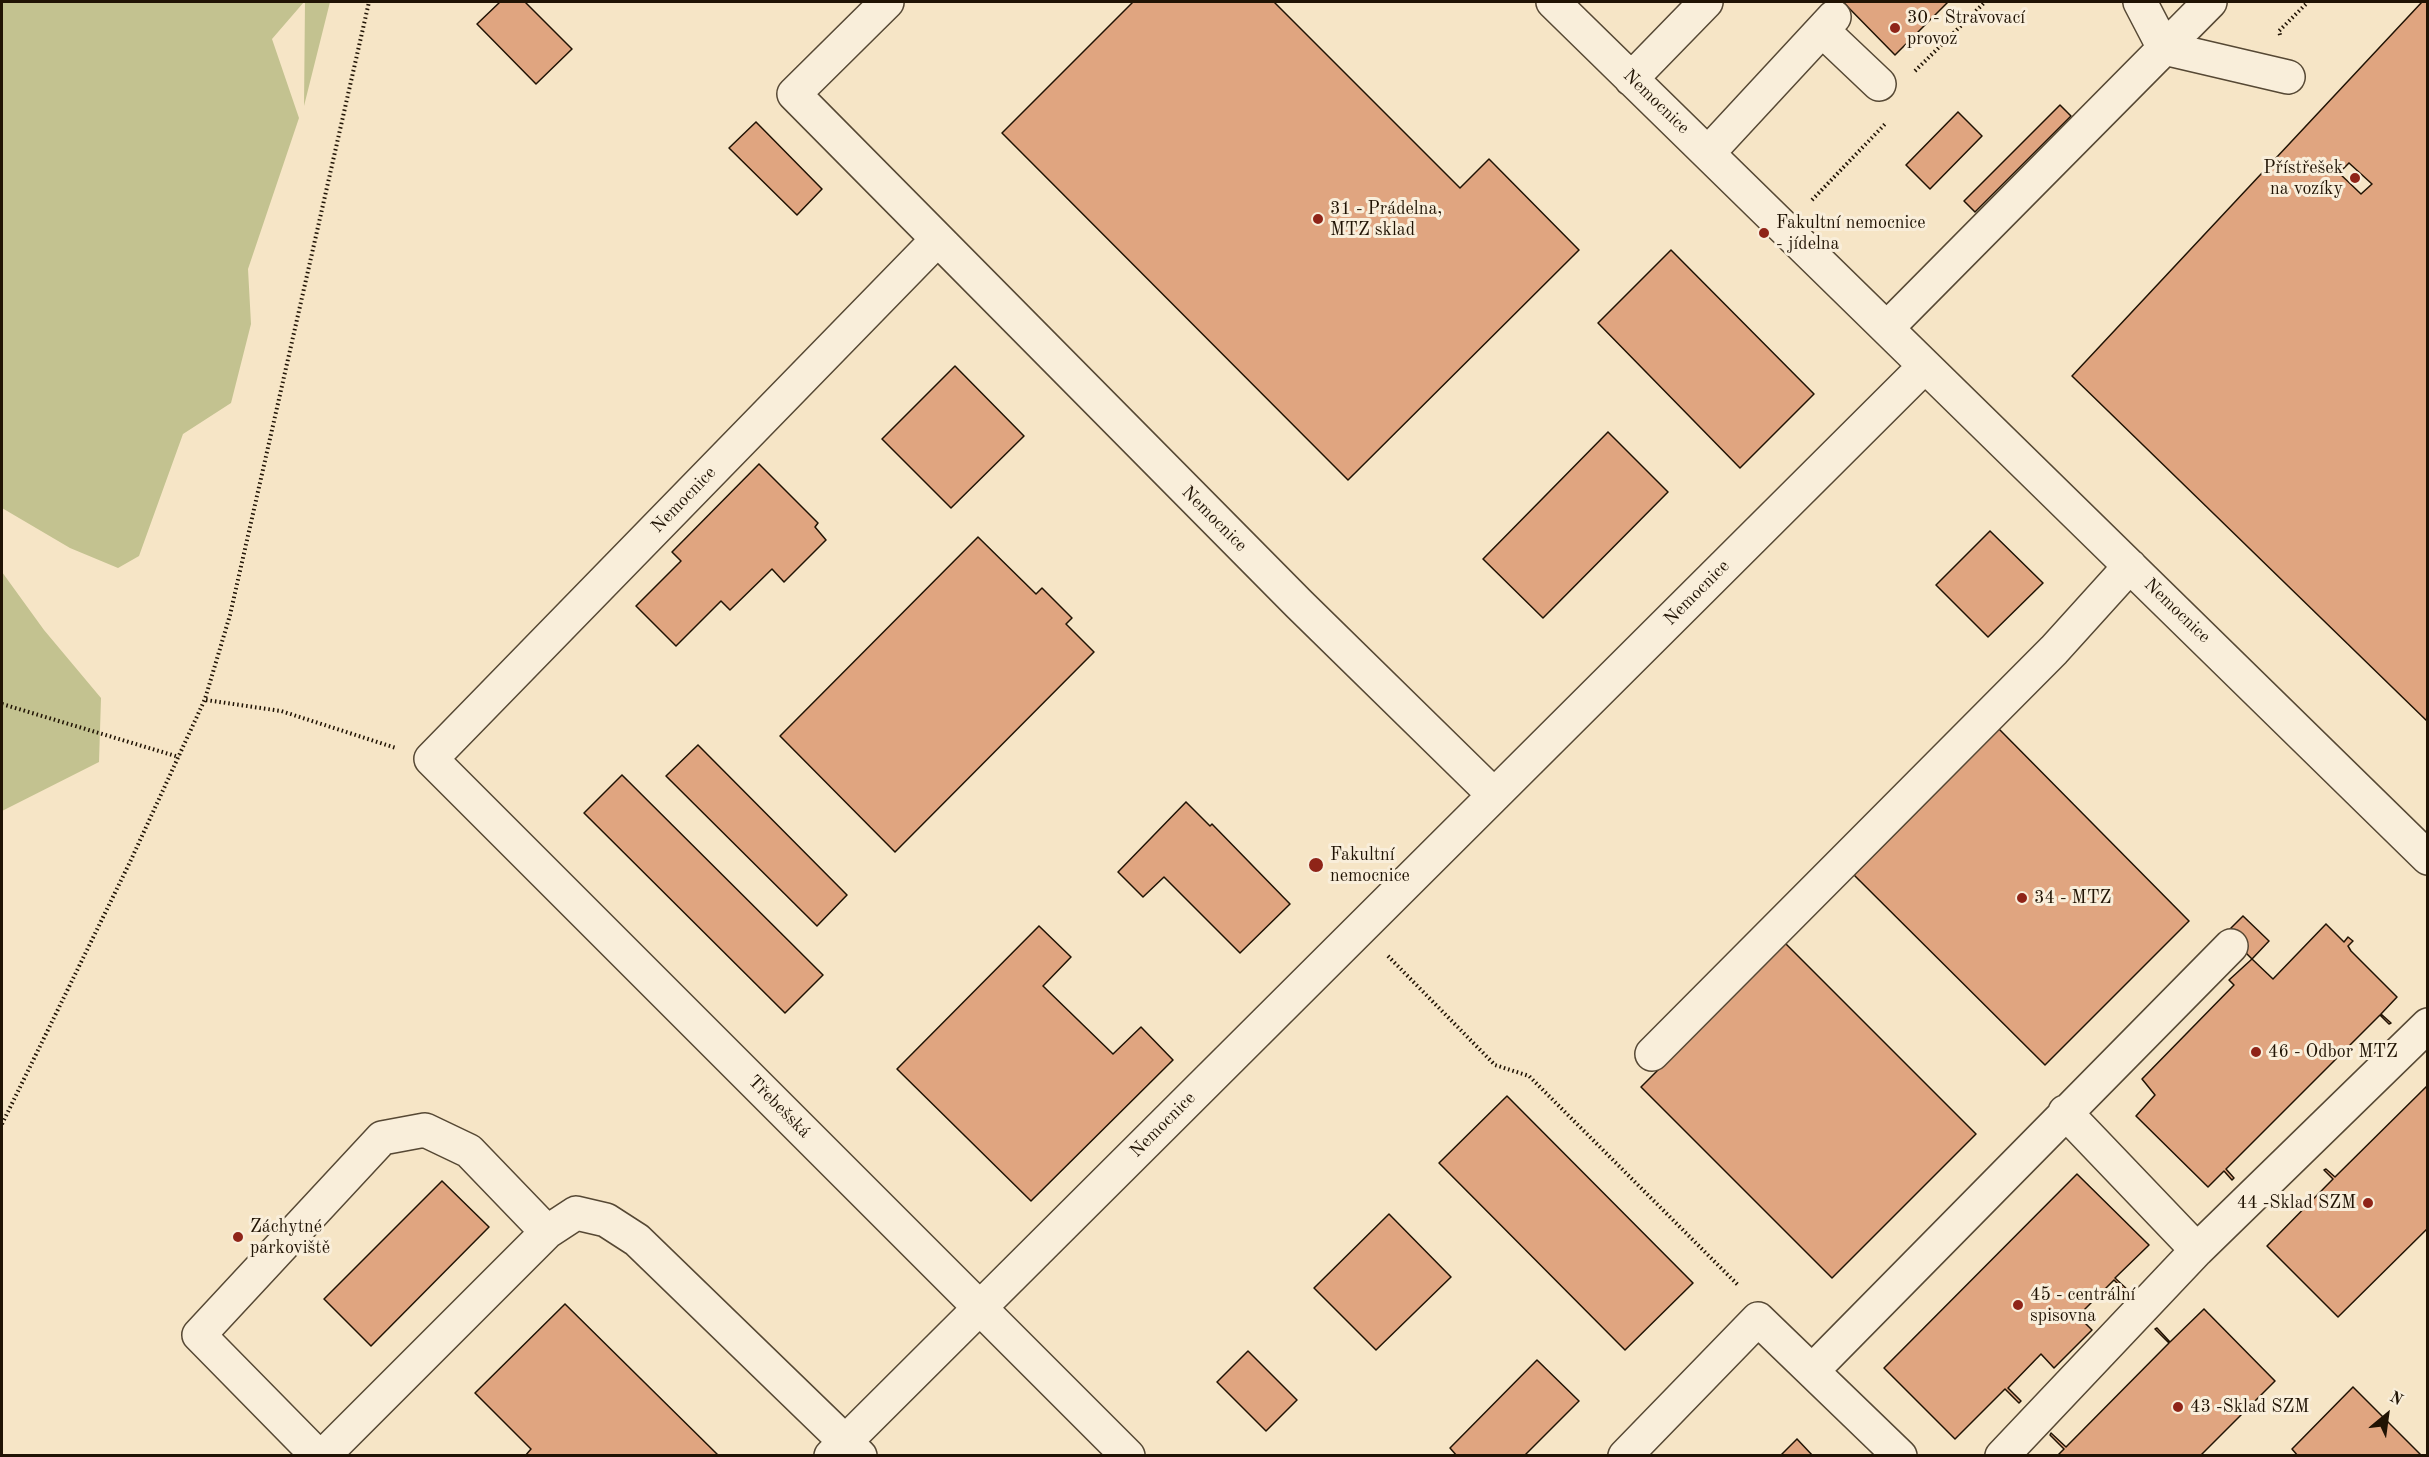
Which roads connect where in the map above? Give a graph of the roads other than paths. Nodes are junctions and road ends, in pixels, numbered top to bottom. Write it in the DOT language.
graph roads {
  1 [pos="887,2"];
  2 [pos="1553,2"];
  3 [pos="1706,2"];
  4 [pos="2140,2"];
  5 [pos="2210,2"];
  6 [pos="2164,48"];
  7 [pos="2288,77"];
  8 [pos="1631,79"];
  9 [pos="1879,84"];
  10 [pos="1708,153"];
  11 [pos="936,241"];
  12 [pos="1887,328"];
  13 [pos="1925,366"];
  14 [pos="2130,566"];
  15 [pos="431,759"];
  16 [pos="1494,795"];
  17 [pos="2427,858"];
  18 [pos="2231,946"];
  19 [pos="2427,1025"];
  20 [pos="1652,1054"];
  21 [pos="2066,1112"];
  22 [pos="547,1232"];
  23 [pos="2197,1250"];
  24 [pos="980,1308"];
  25 [pos="1814,1370"];
  26 [pos="846,1451"];
  27 [pos="318,1455"];
  28 [pos="322,1455"];
  29 [pos="1128,1455"];
  30 [pos="1625,1455"];
  31 [pos="1900,1455"];
  32 [pos="2002,1455"];
  1 -- 11 [label="street, Nemocnice"];
  2 -- 8 [label="street, Nemocnice"];
  3 -- 8 [label="street"];
  4 -- 6 [label="street"];
  5 -- 6 [label="street"];
  6 -- 7 [label="street"];
  6 -- 12 [label="street"];
  8 -- 10 [label="street, Nemocnice"];
  9 -- 10 [label="street"];
  10 -- 12 [label="street, Nemocnice"];
  11 -- 15 [label="street, Nemocnice"];
  11 -- 16 [label="street, Nemocnice"];
  12 -- 13 [label="street, Nemocnice"];
  13 -- 14 [label="street, Nemocnice"];
  13 -- 16 [label="street, Nemocnice"];
  14 -- 17 [label="street, Nemocnice"];
  14 -- 20 [label="street"];
  15 -- 24 [label="street, Třebešská"];
  16 -- 24 [label="street, Nemocnice"];
  18 -- 21 [label="street"];
  19 -- 23 [label="street"];
  21 -- 23 [label="street"];
  21 -- 25 [label="street"];
  22 -- 26 [label="street"];
  22 -- 27 [label="street"];
  22 -- 28 [label="street"];
  23 -- 32 [label="street"];
  24 -- 26 [label="street, Nemocnice"];
  24 -- 29 [label="street, Třebešská"];
  25 -- 30 [label="street"];
  25 -- 31 [label="street"];
}
